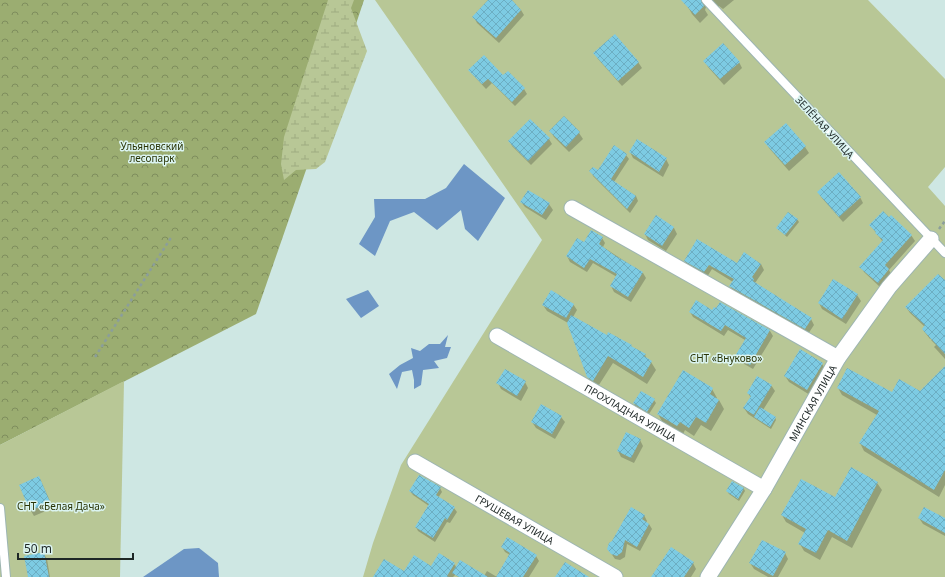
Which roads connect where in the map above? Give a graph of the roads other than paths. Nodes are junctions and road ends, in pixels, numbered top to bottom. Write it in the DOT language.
graph roads {
  1 [pos="706,0"];
  2 [pos="572,208"];
  3 [pos="931,239"];
  4 [pos="945,253"];
  5 [pos="497,336"];
  6 [pos="838,358"];
  7 [pos="415,462"];
  8 [pos="764,489"];
  9 [pos="0,508"];
  10 [pos="6,577"];
  11 [pos="614,577"];
  12 [pos="708,577"];
  1 -- 3 [label="lane, ЗЕЛЁНАЯ УЛИЦА"];
  2 -- 6 [label="street"];
  3 -- 4 [label="lane, ЗЕЛЁНАЯ УЛИЦА"];
  3 -- 6 [label="street, МИНСКАЯ УЛИЦА"];
  5 -- 8 [label="street, ПРОХЛАДНАЯ УЛИЦА"];
  6 -- 8 [label="street, МИНСКАЯ УЛИЦА"];
  7 -- 11 [label="street, ГРУШЕВАЯ УЛИЦА"];
  8 -- 12 [label="street, МИНСКАЯ УЛИЦА"];
  9 -- 10 [label="lane"];
}
